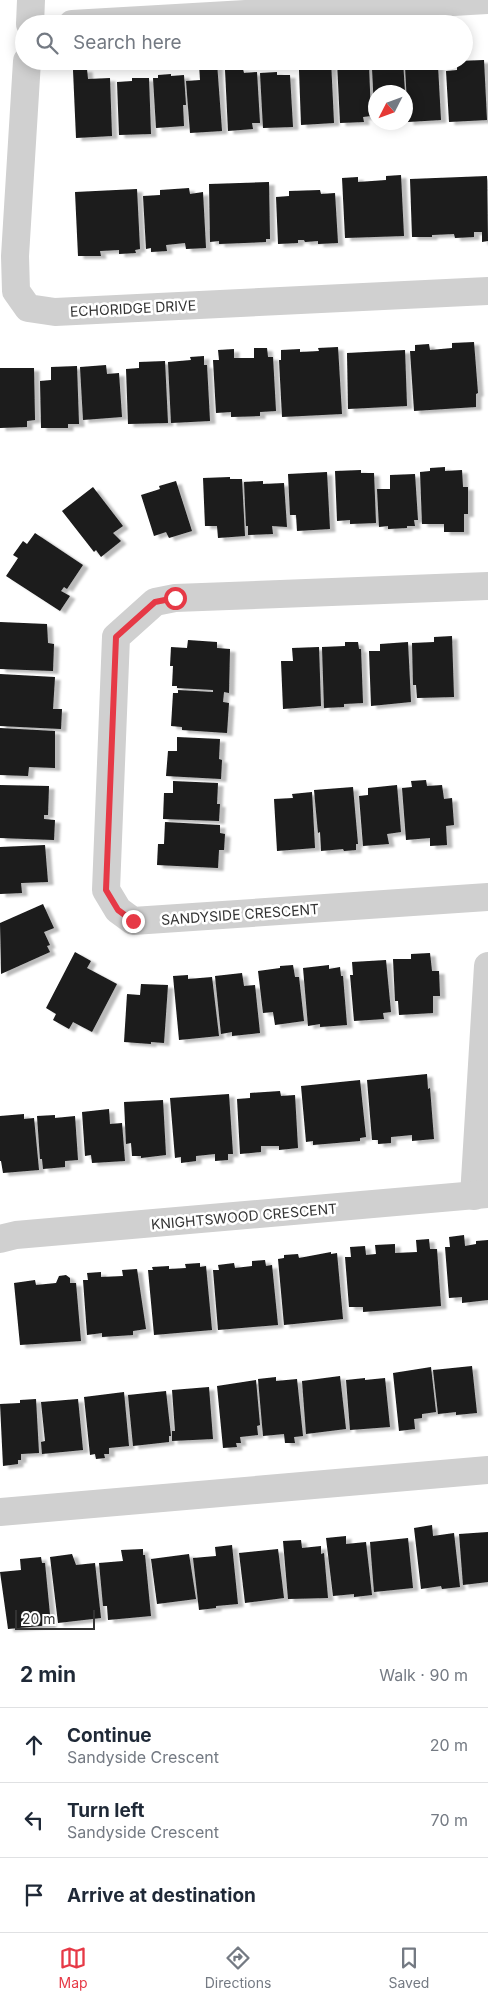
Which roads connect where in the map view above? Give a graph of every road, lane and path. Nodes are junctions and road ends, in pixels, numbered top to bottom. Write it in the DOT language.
graph roads {
  1 [pos="30,0"];
  2 [pos="488,0"];
  3 [pos="30,15"];
  4 [pos="228,15"];
  5 [pos="26,70"];
  6 [pos="488,291"];
  7 [pos="488,586"];
  8 [pos="488,897"];
  9 [pos="488,966"];
  10 [pos="481,1195"];
  11 [pos="0,1239"];
  12 [pos="488,1470"];
  13 [pos="0,1512"];
  1 -- 3 [label="street"];
  2 -- 4 [label="street"];
  5 -- 6 [label="street, ECHORIDGE DRIVE"];
  7 -- 8 [label="street, SANDYSIDE CRESCENT"];
  9 -- 10 [label="street"];
  10 -- 11 [label="street, KNIGHTSWOOD CRESCENT"];
  12 -- 13 [label="street"];
}
